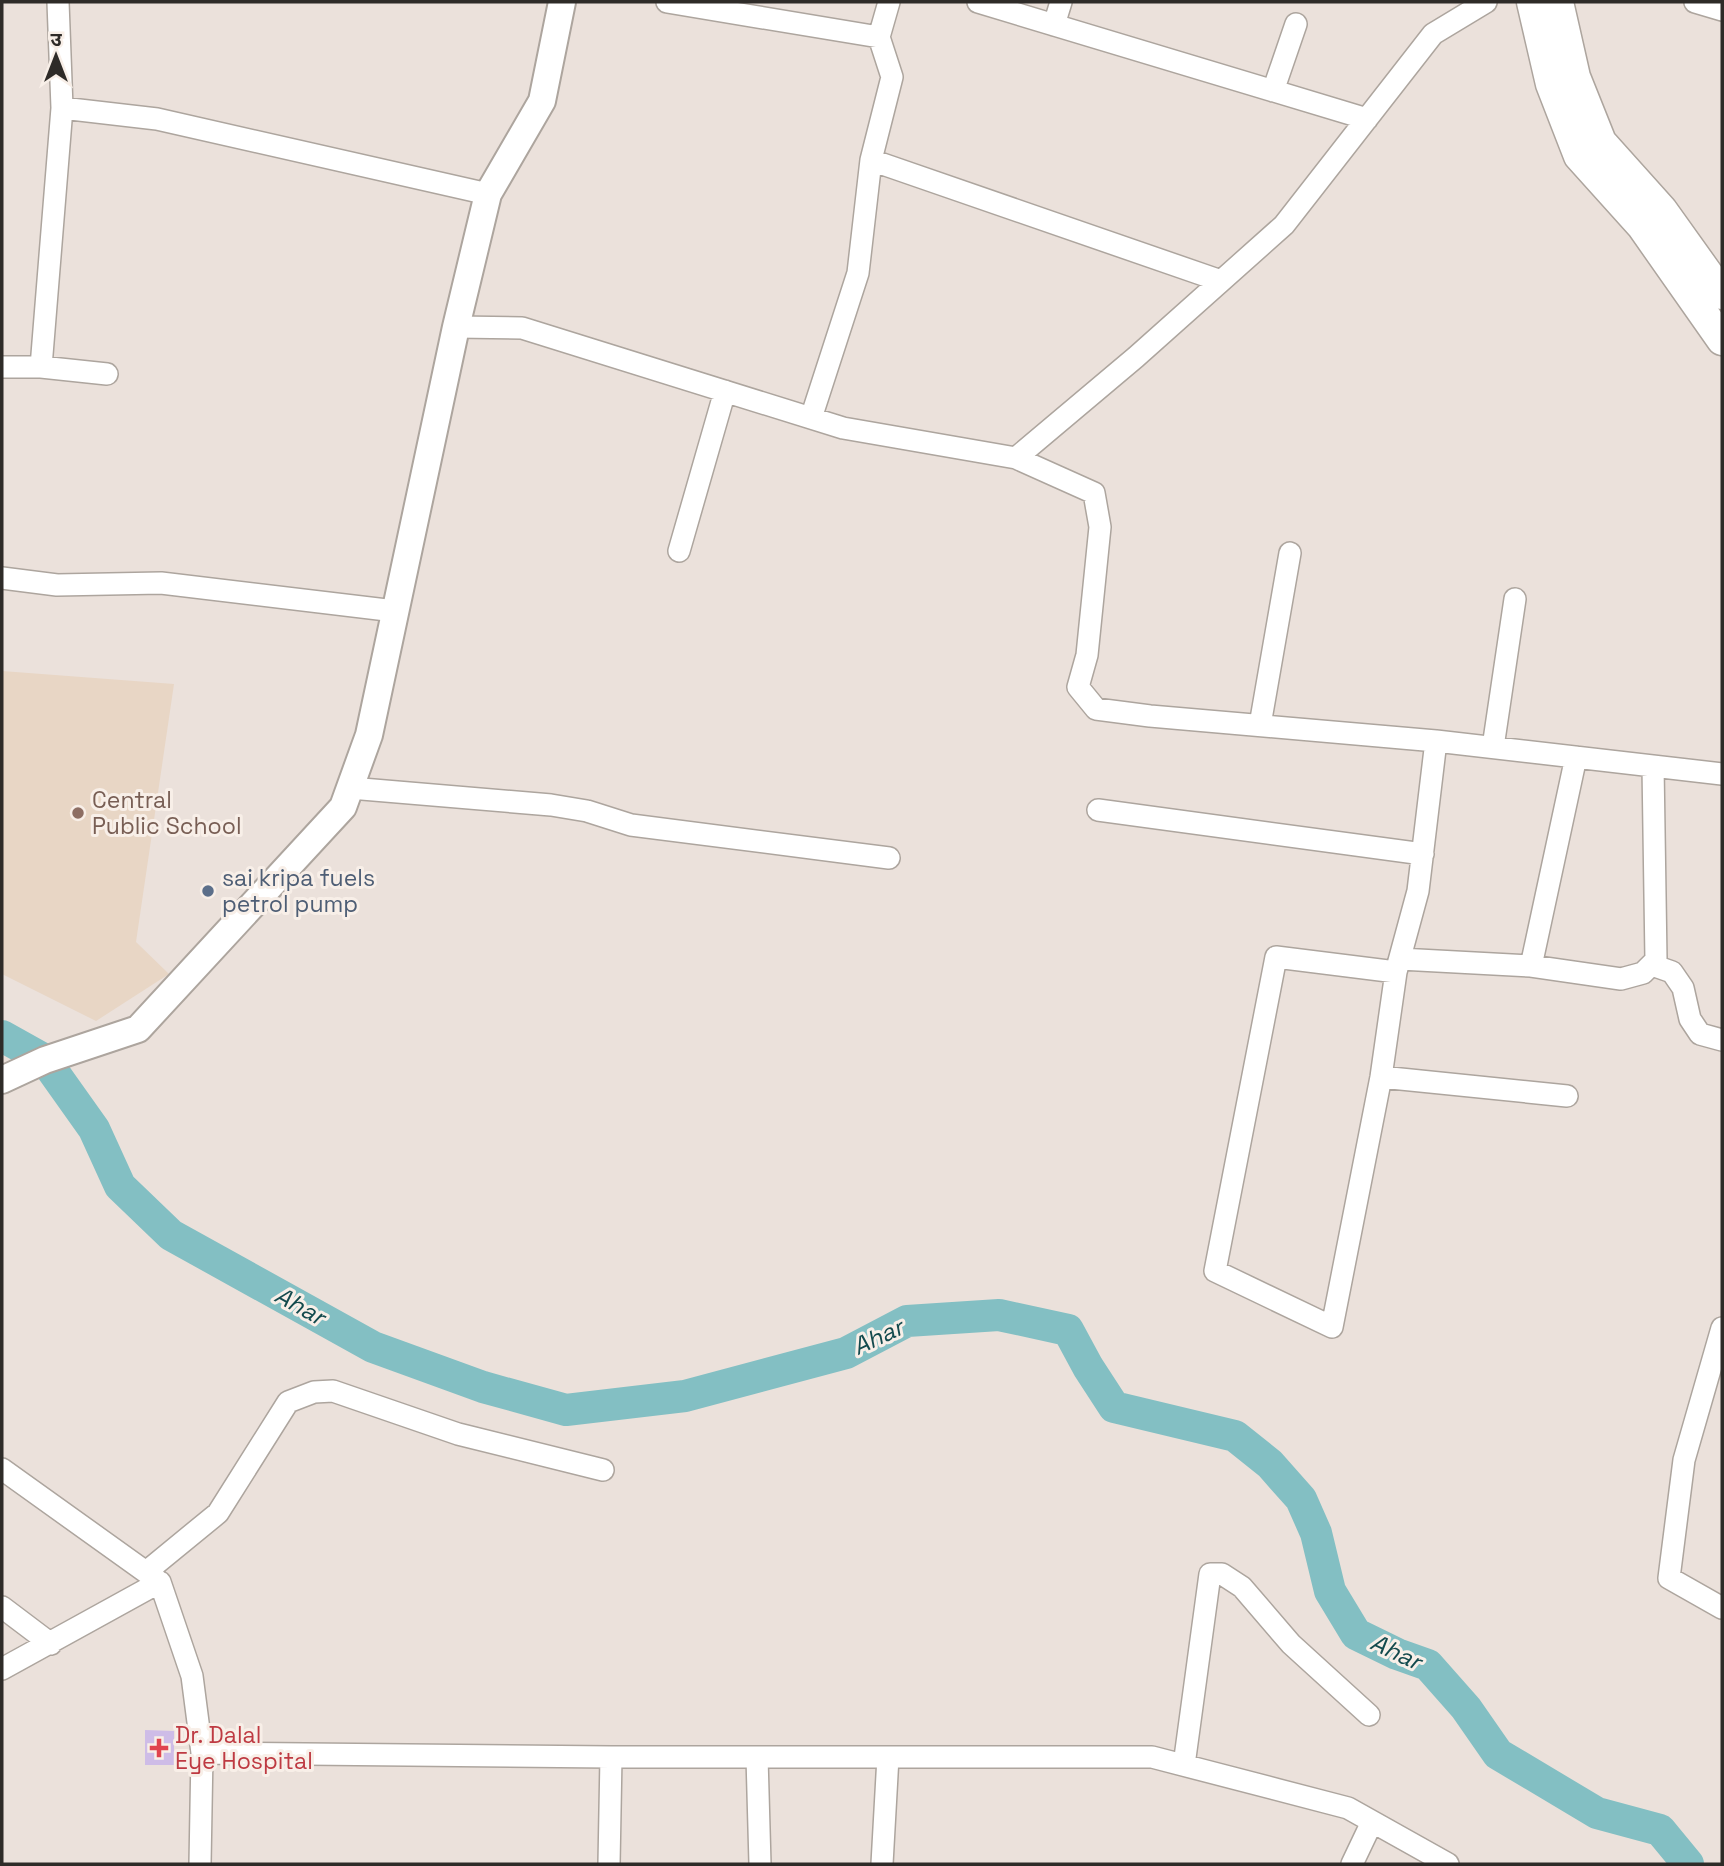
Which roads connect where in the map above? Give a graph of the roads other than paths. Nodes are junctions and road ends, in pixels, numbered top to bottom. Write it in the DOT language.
graph roads {
  1 [pos="58,2"];
  2 [pos="562,2"];
  3 [pos="667,2"];
  4 [pos="888,2"];
  5 [pos="978,2"];
  6 [pos="1061,2"];
  7 [pos="1486,2"];
  8 [pos="1532,2"];
  9 [pos="1558,2"];
  10 [pos="1695,2"];
  11 [pos="1722,10"];
  12 [pos="1054,24"];
  13 [pos="1296,24"];
  14 [pos="879,37"];
  15 [pos="1273,91"];
  16 [pos="62,108"];
  17 [pos="1367,119"];
  18 [pos="870,160"];
  19 [pos="488,194"];
  20 [pos="1709,260"];
  21 [pos="1221,281"];
  22 [pos="1722,294"];
  23 [pos="456,327"];
  24 [pos="1722,340"];
  25 [pos="2,367"];
  26 [pos="41,367"];
  27 [pos="107,374"];
  28 [pos="725,391"];
  29 [pos="811,418"];
  30 [pos="1016,458"];
  31 [pos="679,551"];
  32 [pos="1290,553"];
  33 [pos="2,578"];
  34 [pos="1515,599"];
  35 [pos="396,611"];
  36 [pos="1260,725"];
  37 [pos="1436,741"];
  38 [pos="1493,747"];
  39 [pos="1576,757"];
  40 [pos="1653,766"];
  41 [pos="1722,774"];
  42 [pos="350,788"];
  43 [pos="1098,810"];
  44 [pos="1423,854"];
  45 [pos="889,858"];
  46 [pos="1398,965"];
  47 [pos="1651,965"];
  48 [pos="1531,966"];
  49 [pos="1722,1040"];
  50 [pos="1381,1077"];
  51 [pos="2,1080"];
  52 [pos="1567,1096"];
  53 [pos="1722,1328"];
  54 [pos="2,1469"];
  55 [pos="603,1470"];
  56 [pos="153,1577"];
  57 [pos="2,1606"];
  58 [pos="1722,1608"];
  59 [pos="51,1644"];
  60 [pos="2,1669"];
  61 [pos="1369,1715"];
  62 [pos="202,1753"];
  63 [pos="611,1757"];
  64 [pos="757,1757"];
  65 [pos="888,1757"];
  66 [pos="1184,1765"];
  67 [pos="1372,1822"];
  68 [pos="200,1864"];
  69 [pos="609,1864"];
  70 [pos="760,1864"];
  71 [pos="882,1864"];
  72 [pos="1352,1864"];
  73 [pos="1448,1864"];
  1 -- 16 [label="street"];
  2 -- 19 [label="street"];
  3 -- 14 [label="street"];
  4 -- 14 [label="street"];
  5 -- 12 [label="street"];
  6 -- 12 [label="street"];
  7 -- 17 [label="street"];
  8 -- 24 [label="main road"];
  9 -- 20 [label="main road"];
  10 -- 11 [label="street"];
  12 -- 15 [label="street"];
  13 -- 15 [label="street"];
  14 -- 18 [label="street"];
  15 -- 17 [label="street"];
  16 -- 19 [label="street"];
  16 -- 26 [label="street"];
  17 -- 21 [label="street"];
  18 -- 21 [label="street"];
  18 -- 29 [label="street"];
  19 -- 23 [label="street"];
  20 -- 22 [label="main road"];
  21 -- 30 [label="street"];
  23 -- 28 [label="street"];
  23 -- 35 [label="street"];
  25 -- 26 [label="street"];
  26 -- 27 [label="street"];
  28 -- 29 [label="street"];
  28 -- 31 [label="street"];
  29 -- 30 [label="street"];
  30 -- 36 [label="street"];
  32 -- 36 [label="street"];
  33 -- 35 [label="street"];
  34 -- 38 [label="street"];
  35 -- 42 [label="street"];
  36 -- 37 [label="street"];
  37 -- 38 [label="street"];
  37 -- 44 [label="street"];
  38 -- 39 [label="street"];
  39 -- 40 [label="street"];
  39 -- 48 [label="street"];
  40 -- 41 [label="street"];
  40 -- 47 [label="street"];
  42 -- 45 [label="street"];
  42 -- 51 [label="street"];
  43 -- 44 [label="street"];
  44 -- 46 [label="street"];
  46 -- 48 [label="street"];
  46 -- 50 [label="street"];
  46 -- 50 [label="street"];
  47 -- 48 [label="street"];
  47 -- 49 [label="street"];
  50 -- 52 [label="street"];
  53 -- 58 [label="street"];
  54 -- 56 [label="street"];
  55 -- 56 [label="street"];
  56 -- 59 [label="street"];
  56 -- 62 [label="street"];
  57 -- 59 [label="street"];
  59 -- 60 [label="street"];
  61 -- 66 [label="street"];
  62 -- 63 [label="street"];
  62 -- 68 [label="street"];
  63 -- 64 [label="street"];
  63 -- 69 [label="street"];
  64 -- 65 [label="street"];
  64 -- 70 [label="street"];
  65 -- 66 [label="street"];
  65 -- 71 [label="street"];
  66 -- 67 [label="street"];
  67 -- 72 [label="street"];
  67 -- 73 [label="street"];
}
